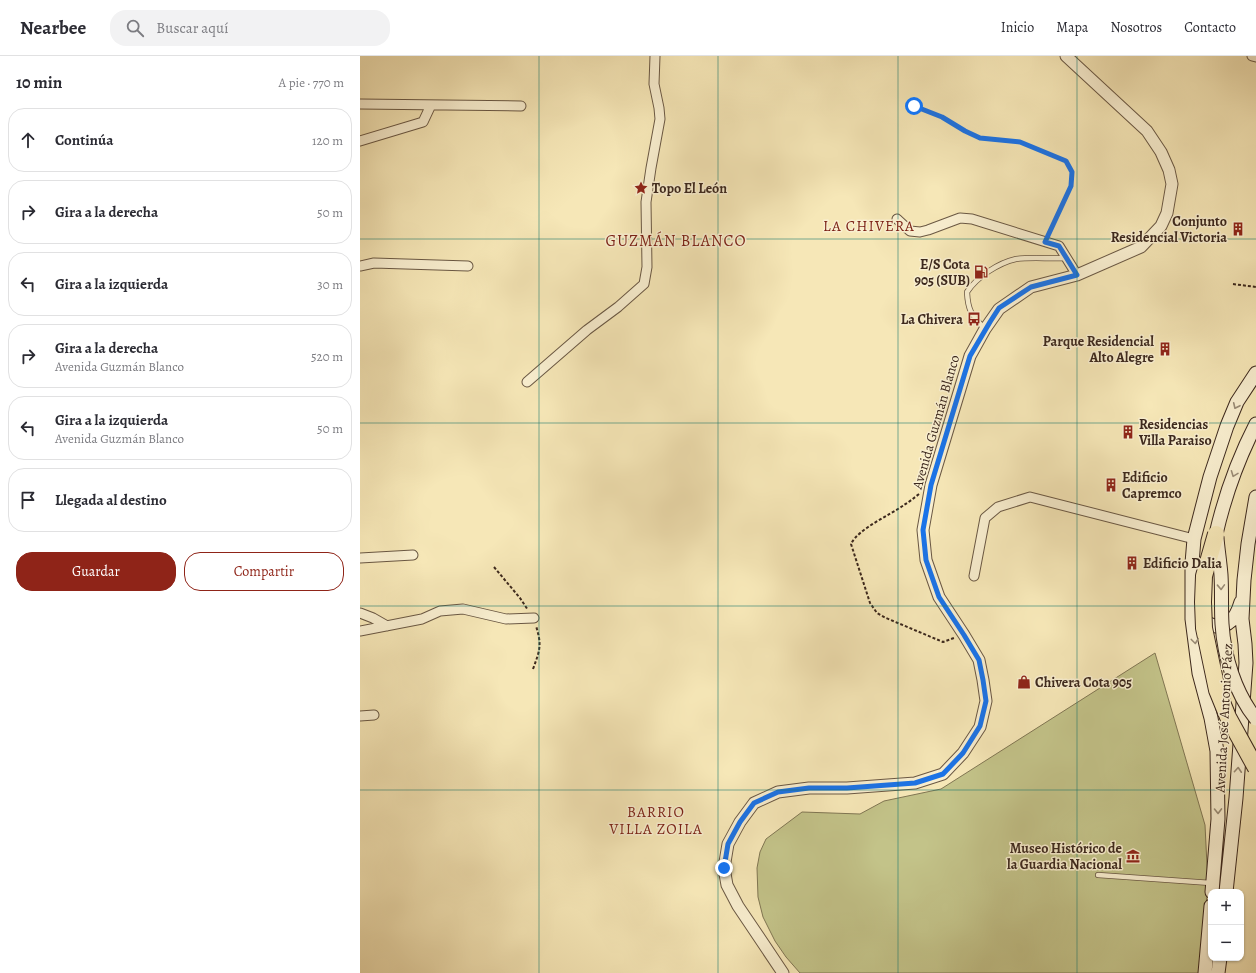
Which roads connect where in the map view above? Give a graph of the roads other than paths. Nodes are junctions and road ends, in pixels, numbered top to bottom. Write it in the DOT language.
graph roads {
  1 [pos="655,56"];
  2 [pos="1066,56"];
  3 [pos="1252,56"];
  4 [pos="1256,57"];
  5 [pos="360,104"];
  6 [pos="431,104"];
  7 [pos="521,106"];
  8 [pos="361,140"];
  9 [pos="897,219"];
  10 [pos="1066,258"];
  11 [pos="360,266"];
  12 [pos="468,266"];
  13 [pos="1077,275"];
  14 [pos="985,329"];
  15 [pos="1256,373"];
  16 [pos="527,382"];
  17 [pos="1256,424"];
  18 [pos="1256,497"];
  19 [pos="1216,534"];
  20 [pos="1194,539"];
  21 [pos="412,556"];
  22 [pos="360,558"];
  23 [pos="974,576"];
  24 [pos="1243,590"];
  25 [pos="1192,593"];
  26 [pos="360,613"];
  27 [pos="534,618"];
  28 [pos="386,626"];
  29 [pos="360,631"];
  30 [pos="374,715"];
  31 [pos="360,716"];
  32 [pos="1256,718"];
  33 [pos="1256,768"];
  34 [pos="1098,875"];
  35 [pos="1213,887"];
  36 [pos="1226,889"];
  37 [pos="1209,925"];
  38 [pos="1220,961"];
  39 [pos="783,973"];
  40 [pos="1205,973"];
  41 [pos="1218,973"];
  1 -- 16 [label="street"];
  2 -- 13 [label="street, Avenida Guzmán Blanco"];
  3 -- 4 [label="street"];
  5 -- 6 [label="street"];
  6 -- 7 [label="street"];
  6 -- 8 [label="street"];
  9 -- 10 [label="street"];
  10 -- 13 [label="street"];
  10 -- 14 [label="lane"];
  11 -- 12 [label="street"];
  13 -- 14 [label="street, Avenida Guzmán Blanco"];
  14 -- 39 [label="street, Avenida Guzmán Blanco"];
  15 -- 20 [label="main road, Avenida José Antonio Páez, one-way"];
  17 -- 19 [label="main road, one-way"];
  18 -- 24 [label="main road, Avenida José Antonio Páez"];
  19 -- 32 [label="main road, one-way, bridge"];
  19 -- 33 [label="highway, bridge"];
  20 -- 23 [label="street"];
  20 -- 25 [label="main road, Avenida José Antonio Páez"];
  21 -- 22 [label="street"];
  24 -- 25 [label="main road"];
  36 -- 24 [label="main road, Avenida José Antonio Páez, one-way"];
  25 -- 35 [label="main road, Avenida José Antonio Páez, one-way"];
  26 -- 28 [label="street"];
  27 -- 28 [label="street"];
  28 -- 29 [label="street"];
  30 -- 31 [label="street"];
  34 -- 35 [label="lane"];
  37 -- 40 [label="main road"];
  38 -- 41 [label="main road"];
}
